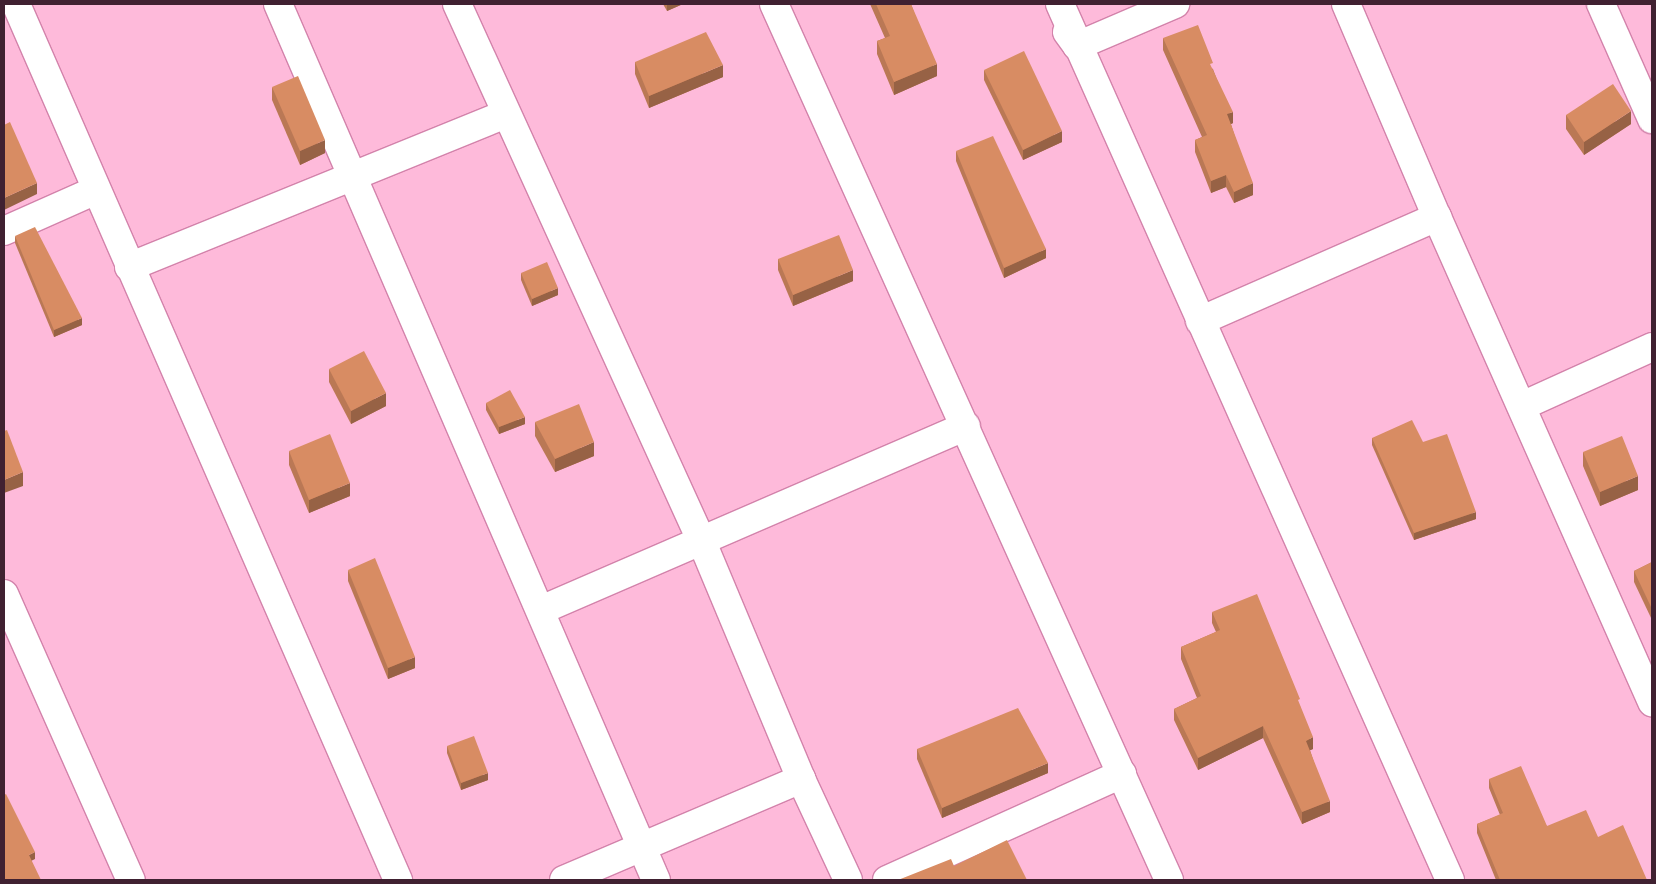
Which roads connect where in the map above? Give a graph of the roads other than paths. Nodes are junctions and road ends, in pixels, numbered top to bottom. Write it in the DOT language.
graph roads {
  1 [pos="16,4"];
  2 [pos="278,4"];
  3 [pos="457,4"];
  4 [pos="774,4"];
  5 [pos="1045,4"];
  6 [pos="1060,4"];
  7 [pos="1175,4"];
  8 [pos="1346,4"];
  9 [pos="1601,4"];
  10 [pos="1077,46"];
  11 [pos="506,114"];
  12 [pos="1652,119"];
  13 [pos="354,176"];
  14 [pos="96,190"];
  15 [pos="1437,217"];
  16 [pos="4,231"];
  17 [pos="129,267"];
  18 [pos="1200,321"];
  19 [pos="1652,348"];
  20 [pos="1522,406"];
  21 [pos="966,426"];
  22 [pos="702,542"];
  23 [pos="4,594"];
  24 [pos="541,610"];
  25 [pos="1652,702"];
  26 [pos="1122,774"];
  27 [pos="801,778"];
  28 [pos="640,845"];
  29 [pos="131,880"];
  30 [pos="398,880"];
  31 [pos="564,880"];
  32 [pos="656,880"];
  33 [pos="848,880"];
  34 [pos="887,880"];
  35 [pos="1169,880"];
  36 [pos="1450,880"];
  1 -- 14 [label="street"];
  2 -- 13 [label="street"];
  3 -- 11 [label="street"];
  4 -- 21 [label="street"];
  5 -- 10 [label="street"];
  6 -- 10 [label="street"];
  7 -- 10 [label="street"];
  8 -- 15 [label="street"];
  9 -- 12 [label="street"];
  10 -- 18 [label="street"];
  11 -- 13 [label="street"];
  11 -- 22 [label="street"];
  13 -- 17 [label="street"];
  13 -- 24 [label="street"];
  14 -- 16 [label="street"];
  14 -- 17 [label="street"];
  15 -- 18 [label="street"];
  15 -- 20 [label="street"];
  17 -- 30 [label="street"];
  18 -- 36 [label="street"];
  19 -- 20 [label="street"];
  20 -- 25 [label="street"];
  21 -- 22 [label="street"];
  21 -- 26 [label="street"];
  22 -- 24 [label="street"];
  22 -- 27 [label="street"];
  23 -- 29 [label="street"];
  24 -- 28 [label="street"];
  26 -- 34 [label="street"];
  26 -- 35 [label="street"];
  27 -- 28 [label="street"];
  27 -- 33 [label="street"];
  28 -- 31 [label="street"];
  28 -- 32 [label="street"];
}
